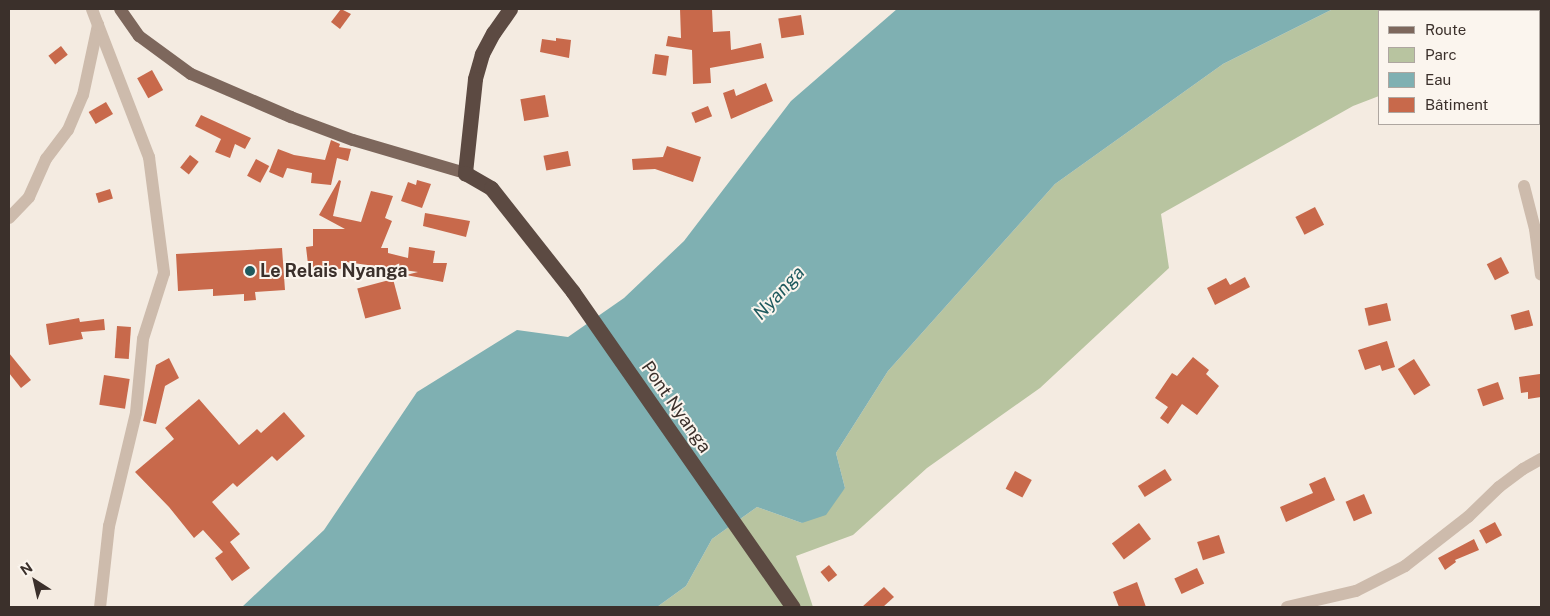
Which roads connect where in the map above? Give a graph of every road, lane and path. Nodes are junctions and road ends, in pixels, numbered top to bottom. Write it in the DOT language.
graph roads {
  1 [pos="92,9"];
  2 [pos="120,9"];
  3 [pos="510,9"];
  4 [pos="98,25"];
  5 [pos="465,173"];
  6 [pos="1524,186"];
  7 [pos="9,218"];
  8 [pos="1541,275"];
  9 [pos="1541,459"];
  10 [pos="100,607"];
  11 [pos="793,607"];
  12 [pos="1287,607"];
  1 -- 4 [label="street"];
  2 -- 5 [label="main road"];
  3 -- 5 [label="highway"];
  4 -- 7 [label="street"];
  4 -- 10 [label="street"];
  5 -- 11 [label="highway, Pont Nyanga"];
  6 -- 8 [label="street"];
  9 -- 12 [label="street"];
}
